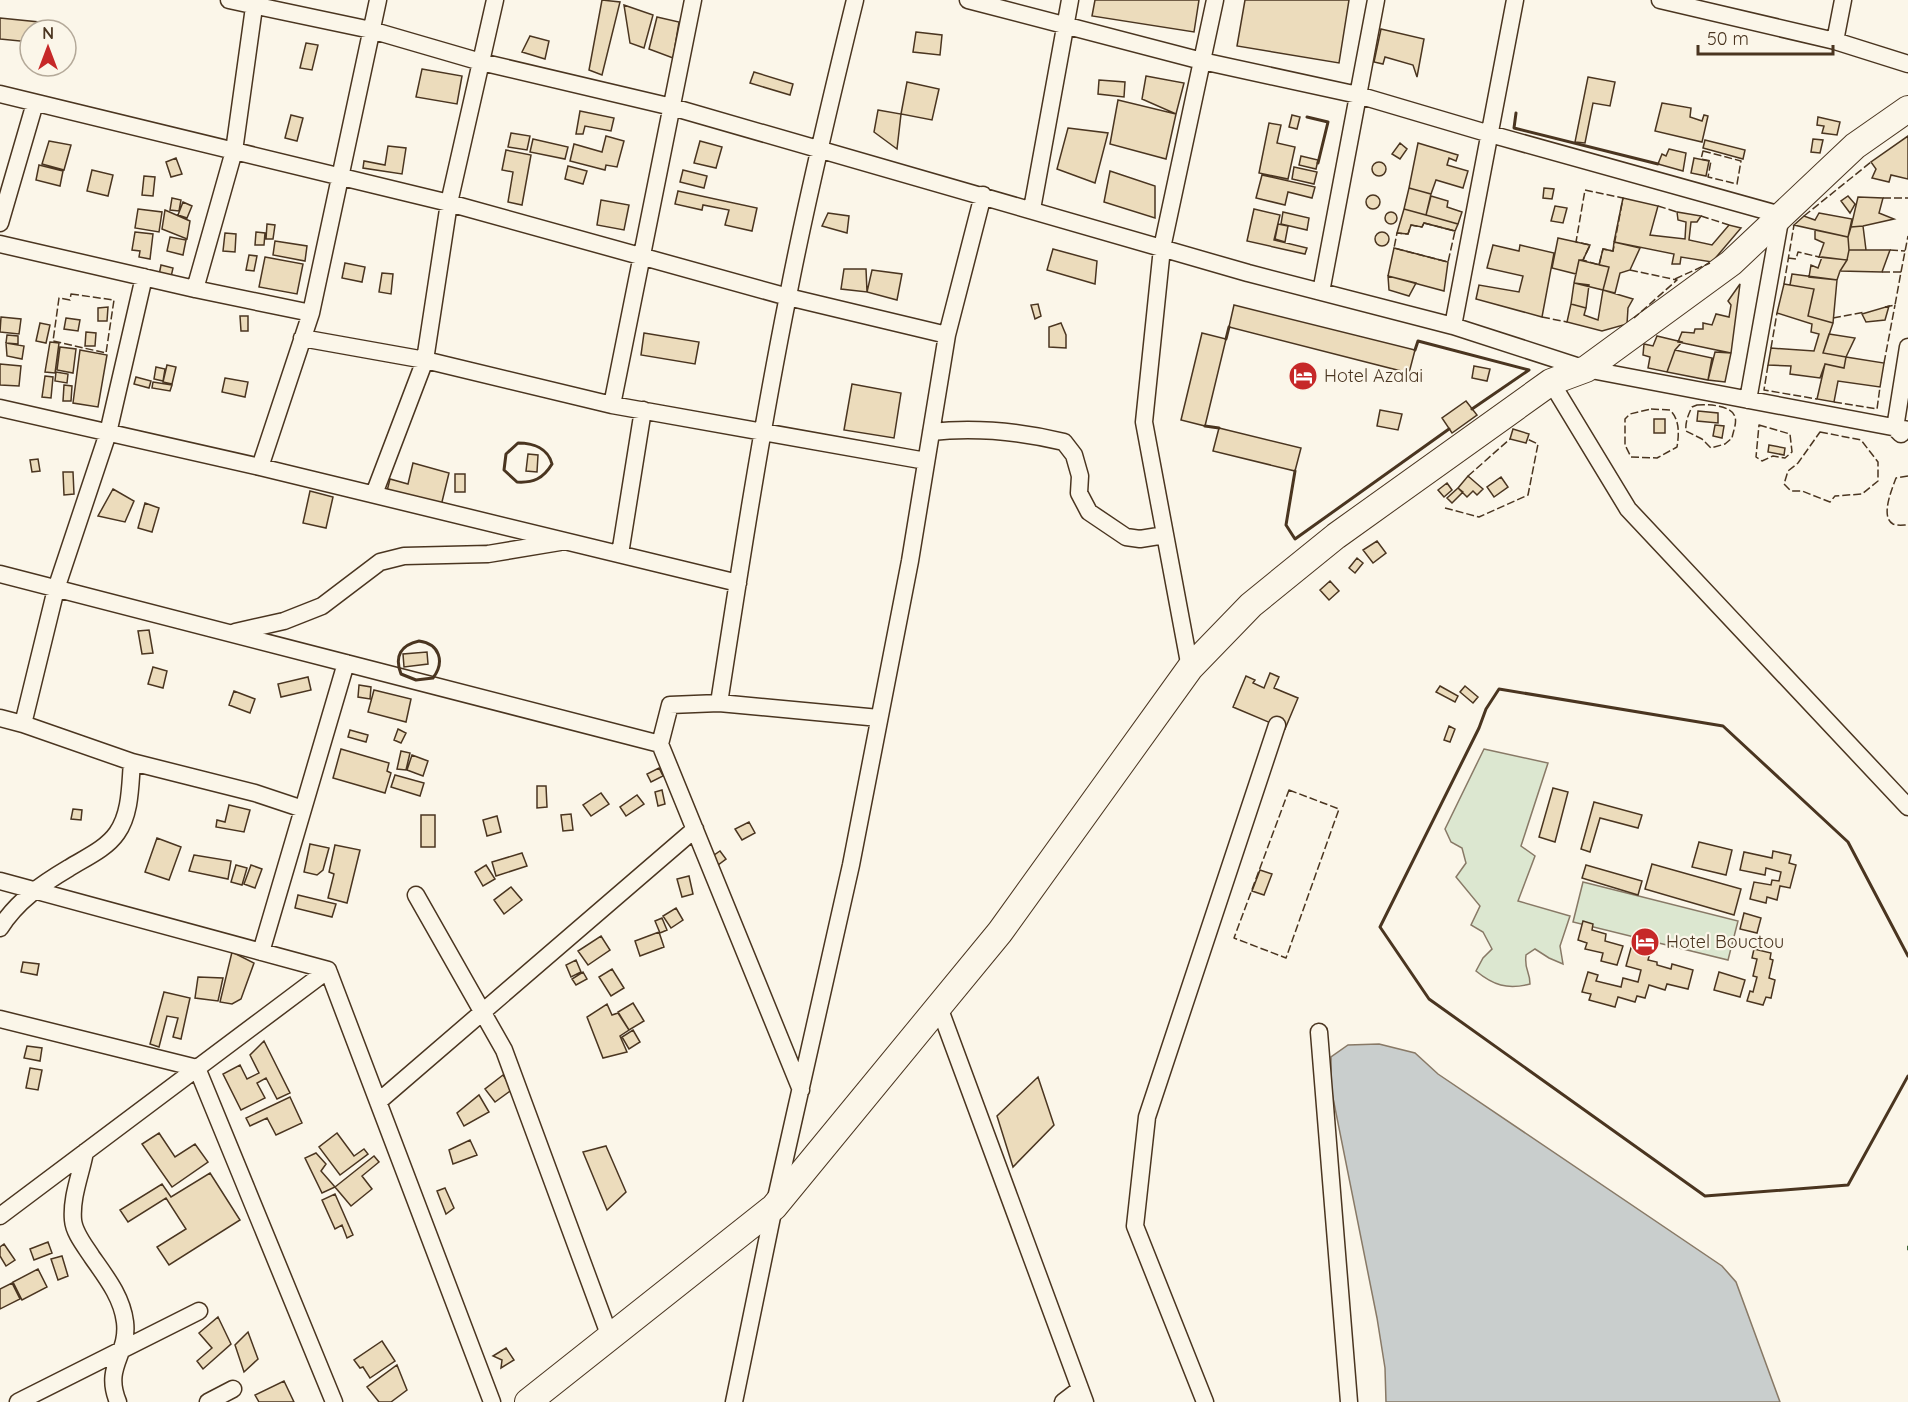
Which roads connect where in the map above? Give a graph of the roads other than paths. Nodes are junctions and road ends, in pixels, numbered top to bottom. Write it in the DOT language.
graph roads {
  1 [pos="229,0"];
  2 [pos="378,0"];
  3 [pos="495,0"];
  4 [pos="693,0"];
  5 [pos="855,0"];
  6 [pos="968,0"];
  7 [pos="1070,0"];
  8 [pos="1215,0"];
  9 [pos="1376,0"];
  10 [pos="1515,0"];
  11 [pos="1843,0"];
  12 [pos="1665,1"];
  13 [pos="254,3"];
  14 [pos="1065,25"];
  15 [pos="371,30"];
  16 [pos="1835,41"];
  17 [pos="1202,61"];
  18 [pos="482,62"];
  19 [pos="1908,64"];
  20 [pos="0,94"];
  21 [pos="1358,95"];
  22 [pos="35,102"];
  23 [pos="672,107"];
  24 [pos="1908,109"];
  25 [pos="1490,134"];
  26 [pos="818,149"];
  27 [pos="234,151"];
  28 [pos="340,178"];
  29 [pos="983,195"];
  30 [pos="449,203"];
  31 [pos="1032,209"];
  32 [pos="1781,215"];
  33 [pos="0,223"];
  34 [pos="0,244"];
  35 [pos="1162,248"];
  36 [pos="642,256"];
  37 [pos="144,277"];
  38 [pos="195,289"];
  39 [pos="1321,292"];
  40 [pos="788,297"];
  41 [pos="311,313"];
  42 [pos="1453,326"];
  43 [pos="946,334"];
  44 [pos="302,338"];
  45 [pos="1908,347"];
  46 [pos="425,360"];
  47 [pos="1586,369"];
  48 [pos="1551,382"];
  49 [pos="1748,400"];
  50 [pos="612,405"];
  51 [pos="0,408"];
  52 [pos="643,410"];
  53 [pos="1901,429"];
  54 [pos="763,431"];
  55 [pos="931,432"];
  56 [pos="108,433"];
  57 [pos="1908,441"];
  58 [pos="926,461"];
  59 [pos="260,467"];
  60 [pos="374,494"];
  61 [pos="1165,535"];
  62 [pos="565,541"];
  63 [pos="620,554"];
  64 [pos="0,574"];
  65 [pos="738,583"];
  66 [pos="56,589"];
  67 [pos="231,633"];
  68 [pos="346,663"];
  69 [pos="1190,668"];
  70 [pos="719,703"];
  71 [pos="0,718"];
  72 [pos="879,718"];
  73 [pos="24,724"];
  74 [pos="1277,725"];
  75 [pos="660,744"];
  76 [pos="132,762"];
  77 [pos="1908,807"];
  78 [pos="303,809"];
  79 [pos="694,829"];
  80 [pos="0,881"];
  81 [pos="34,890"];
  82 [pos="416,895"];
  83 [pos="0,928"];
  84 [pos="261,952"];
  85 [pos="328,970"];
  86 [pos="939,1007"];
  87 [pos="483,1012"];
  88 [pos="0,1019"];
  89 [pos="1319,1032"];
  90 [pos="197,1068"];
  91 [pos="801,1090"];
  92 [pos="378,1102"];
  93 [pos="85,1152"];
  94 [pos="774,1207"];
  95 [pos="0,1216"];
  96 [pos="199,1311"];
  97 [pos="610,1337"];
  98 [pos="121,1350"];
  99 [pos="233,1389"];
  100 [pos="1083,1396"];
  101 [pos="18,1402"];
  102 [pos="118,1402"];
  103 [pos="208,1402"];
  104 [pos="334,1402"];
  105 [pos="492,1402"];
  106 [pos="528,1402"];
  107 [pos="734,1402"];
  108 [pos="1063,1402"];
  109 [pos="1204,1402"];
  110 [pos="1348,1402"];
  1 -- 13 [label="street"];
  2 -- 15 [label="street"];
  3 -- 18 [label="street"];
  4 -- 23 [label="street"];
  5 -- 26 [label="street"];
  6 -- 14 [label="street"];
  7 -- 14 [label="street"];
  8 -- 17 [label="street"];
  9 -- 21 [label="street"];
  10 -- 25 [label="street"];
  11 -- 16 [label="street"];
  12 -- 16 [label="street"];
  13 -- 15 [label="street"];
  13 -- 27 [label="street"];
  14 -- 17 [label="street"];
  14 -- 31 [label="street"];
  15 -- 18 [label="street"];
  15 -- 28 [label="street"];
  16 -- 19 [label="street"];
  17 -- 21 [label="street"];
  17 -- 35 [label="street"];
  18 -- 23 [label="street"];
  18 -- 30 [label="street"];
  20 -- 22 [label="street"];
  21 -- 25 [label="street"];
  21 -- 39 [label="street"];
  22 -- 27 [label="street"];
  22 -- 33 [label="street"];
  23 -- 26 [label="street"];
  23 -- 36 [label="street"];
  24 -- 32 [label="main road"];
  25 -- 32 [label="street"];
  25 -- 42 [label="street"];
  26 -- 29 [label="street"];
  26 -- 40 [label="street"];
  27 -- 28 [label="street"];
  27 -- 38 [label="street"];
  28 -- 30 [label="street"];
  28 -- 41 [label="street"];
  29 -- 31 [label="street"];
  29 -- 43 [label="street"];
  30 -- 36 [label="street"];
  30 -- 46 [label="street"];
  31 -- 35 [label="street"];
  32 -- 47 [label="main road"];
  32 -- 49 [label="street"];
  34 -- 37 [label="street"];
  35 -- 39 [label="street"];
  35 -- 61 [label="street"];
  36 -- 40 [label="street"];
  36 -- 50 [label="street"];
  37 -- 38 [label="street"];
  37 -- 56 [label="street"];
  38 -- 41 [label="street"];
  39 -- 42 [label="street"];
  40 -- 43 [label="street"];
  40 -- 54 [label="street"];
  41 -- 44 [label="street"];
  42 -- 47 [label="street"];
  43 -- 55 [label="street"];
  44 -- 46 [label="street"];
  44 -- 59 [label="street"];
  45 -- 53 [label="street"];
  46 -- 50 [label="street"];
  46 -- 60 [label="street"];
  47 -- 48 [label="main road"];
  47 -- 49 [label="street"];
  48 -- 69 [label="main road"];
  48 -- 77 [label="street"];
  49 -- 53 [label="street"];
  50 -- 52 [label="street"];
  51 -- 56 [label="street"];
  52 -- 54 [label="street"];
  52 -- 63 [label="street"];
  53 -- 57 [label="street"];
  54 -- 58 [label="street"];
  54 -- 65 [label="street"];
  55 -- 58 [label="street"];
  55 -- 61 [label="street"];
  56 -- 59 [label="street"];
  56 -- 66 [label="street"];
  58 -- 72 [label="street"];
  59 -- 60 [label="street"];
  60 -- 62 [label="street"];
  61 -- 69 [label="street"];
  62 -- 63 [label="street"];
  62 -- 67 [label="street"];
  63 -- 65 [label="street"];
  64 -- 66 [label="street"];
  65 -- 70 [label="street"];
  66 -- 67 [label="street"];
  66 -- 73 [label="street"];
  67 -- 68 [label="street"];
  68 -- 75 [label="street"];
  68 -- 78 [label="street"];
  69 -- 86 [label="main road"];
  70 -- 72 [label="street"];
  70 -- 75 [label="street"];
  71 -- 73 [label="street"];
  72 -- 91 [label="street"];
  73 -- 76 [label="street"];
  74 -- 109 [label="street"];
  75 -- 79 [label="street"];
  76 -- 78 [label="street"];
  76 -- 81 [label="street"];
  78 -- 84 [label="street"];
  79 -- 87 [label="street"];
  79 -- 91 [label="street"];
  80 -- 81 [label="street"];
  81 -- 83 [label="street"];
  81 -- 84 [label="street"];
  82 -- 87 [label="street"];
  84 -- 85 [label="street"];
  85 -- 90 [label="street"];
  85 -- 92 [label="street"];
  86 -- 94 [label="main road"];
  86 -- 100 [label="street"];
  87 -- 92 [label="street"];
  87 -- 97 [label="street"];
  88 -- 90 [label="street"];
  89 -- 110 [label="street"];
  90 -- 93 [label="street"];
  90 -- 104 [label="street"];
  91 -- 94 [label="street"];
  92 -- 105 [label="street"];
  93 -- 95 [label="street"];
  93 -- 98 [label="street"];
  94 -- 97 [label="main road"];
  94 -- 107 [label="street"];
  96 -- 98 [label="street"];
  97 -- 106 [label="main road"];
  98 -- 101 [label="street"];
  98 -- 102 [label="street"];
  99 -- 103 [label="street"];
  100 -- 108 [label="street"];
}
